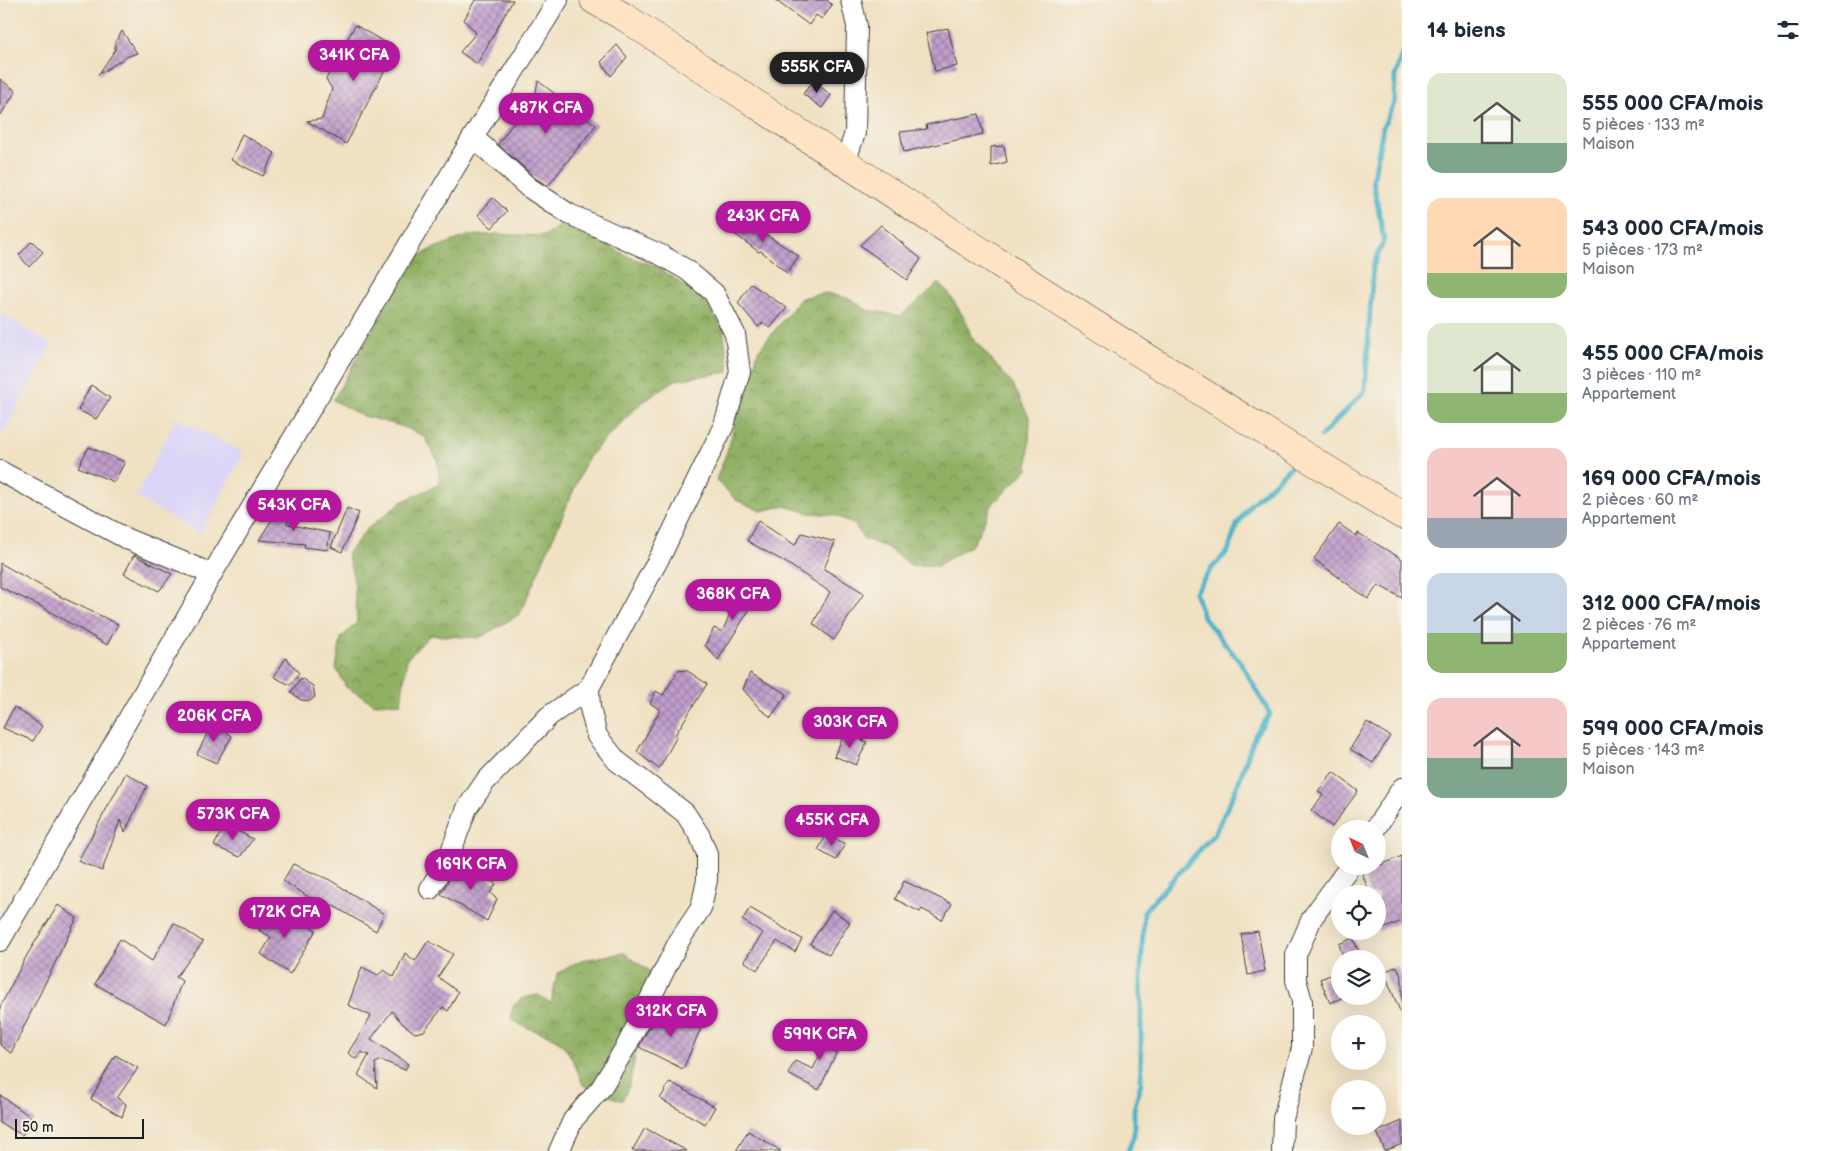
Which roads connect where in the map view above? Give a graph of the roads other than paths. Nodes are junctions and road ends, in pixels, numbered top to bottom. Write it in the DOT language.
graph roads {
  1 [pos="558,0"];
  2 [pos="594,0"];
  3 [pos="851,0"];
  4 [pos="473,137"];
  5 [pos="845,163"];
  6 [pos="0,471"];
  7 [pos="1402,516"];
  8 [pos="212,574"];
  9 [pos="589,688"];
  10 [pos="1402,788"];
  11 [pos="1381,820"];
  12 [pos="1343,875"];
  13 [pos="430,889"];
  14 [pos="0,941"];
  15 [pos="559,1151"];
  16 [pos="1282,1151"];
  1 -- 4 [label="street"];
  2 -- 5 [label="main road"];
  3 -- 5 [label="street"];
  4 -- 8 [label="street"];
  4 -- 9 [label="street"];
  5 -- 7 [label="main road"];
  6 -- 8 [label="street"];
  8 -- 14 [label="street"];
  9 -- 13 [label="street"];
  9 -- 15 [label="street"];
  10 -- 11 [label="street"];
  12 -- 16 [label="street"];
}
